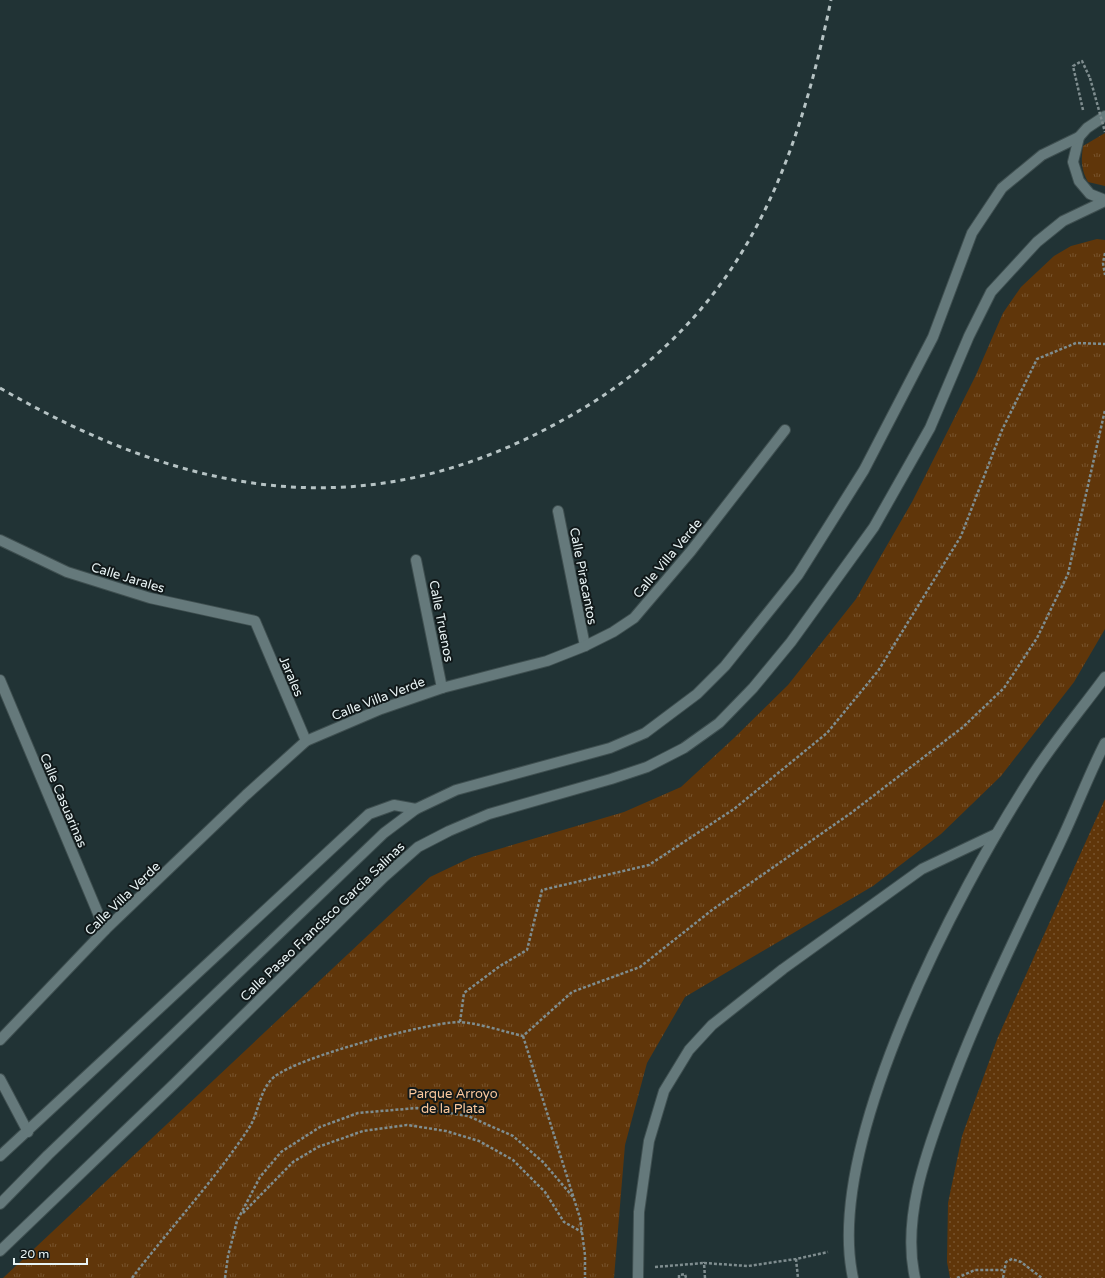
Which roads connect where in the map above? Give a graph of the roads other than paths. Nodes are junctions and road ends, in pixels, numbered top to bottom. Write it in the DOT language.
graph roads {
  1 [pos="1105,116"];
  2 [pos="1079,137"];
  3 [pos="1105,201"];
  4 [pos="785,430"];
  5 [pos="558,511"];
  6 [pos="0,540"];
  7 [pos="416,560"];
  8 [pos="255,622"];
  9 [pos="585,646"];
  10 [pos="1105,677"];
  11 [pos="0,680"];
  12 [pos="442,688"];
  13 [pos="4,705"];
  14 [pos="306,741"];
  15 [pos="1105,743"];
  16 [pos="416,809"];
  17 [pos="996,834"];
  18 [pos="105,930"];
  19 [pos="0,1040"];
  20 [pos="0,1079"];
  21 [pos="28,1132"];
  22 [pos="0,1156"];
  23 [pos="0,1204"];
  24 [pos="0,1251"];
  25 [pos="638,1273"];
  26 [pos="853,1278"];
  27 [pos="915,1278"];
  1 -- 2 [label="main road"];
  2 -- 3 [label="main road"];
  2 -- 16 [label="main road, Calle Paseo Francisco García Salinas"];
  3 -- 24 [label="main road, Calle Paseo Francisco García Salinas"];
  4 -- 9 [label="main road, Calle Villa Verde"];
  5 -- 9 [label="main road, Calle Piracantos"];
  6 -- 8 [label="main road, Calle Jarales"];
  7 -- 12 [label="main road, Calle Truenos"];
  8 -- 14 [label="main road, Jarales"];
  9 -- 12 [label="main road, Calle Villa Verde"];
  10 -- 17 [label="main road"];
  11 -- 13 [label="main road, Calle Casuarinas"];
  12 -- 14 [label="main road, Calle Villa Verde"];
  13 -- 18 [label="main road, Calle Casuarinas"];
  14 -- 18 [label="main road, Calle Villa Verde"];
  15 -- 27 [label="main road"];
  16 -- 21 [label="main road"];
  16 -- 23 [label="main road, Calle Paseo Francisco García Salinas"];
  17 -- 25 [label="main road"];
  17 -- 26 [label="main road"];
  18 -- 19 [label="main road, Calle Villa Verde"];
  20 -- 21 [label="main road"];
  21 -- 22 [label="main road"];
}
